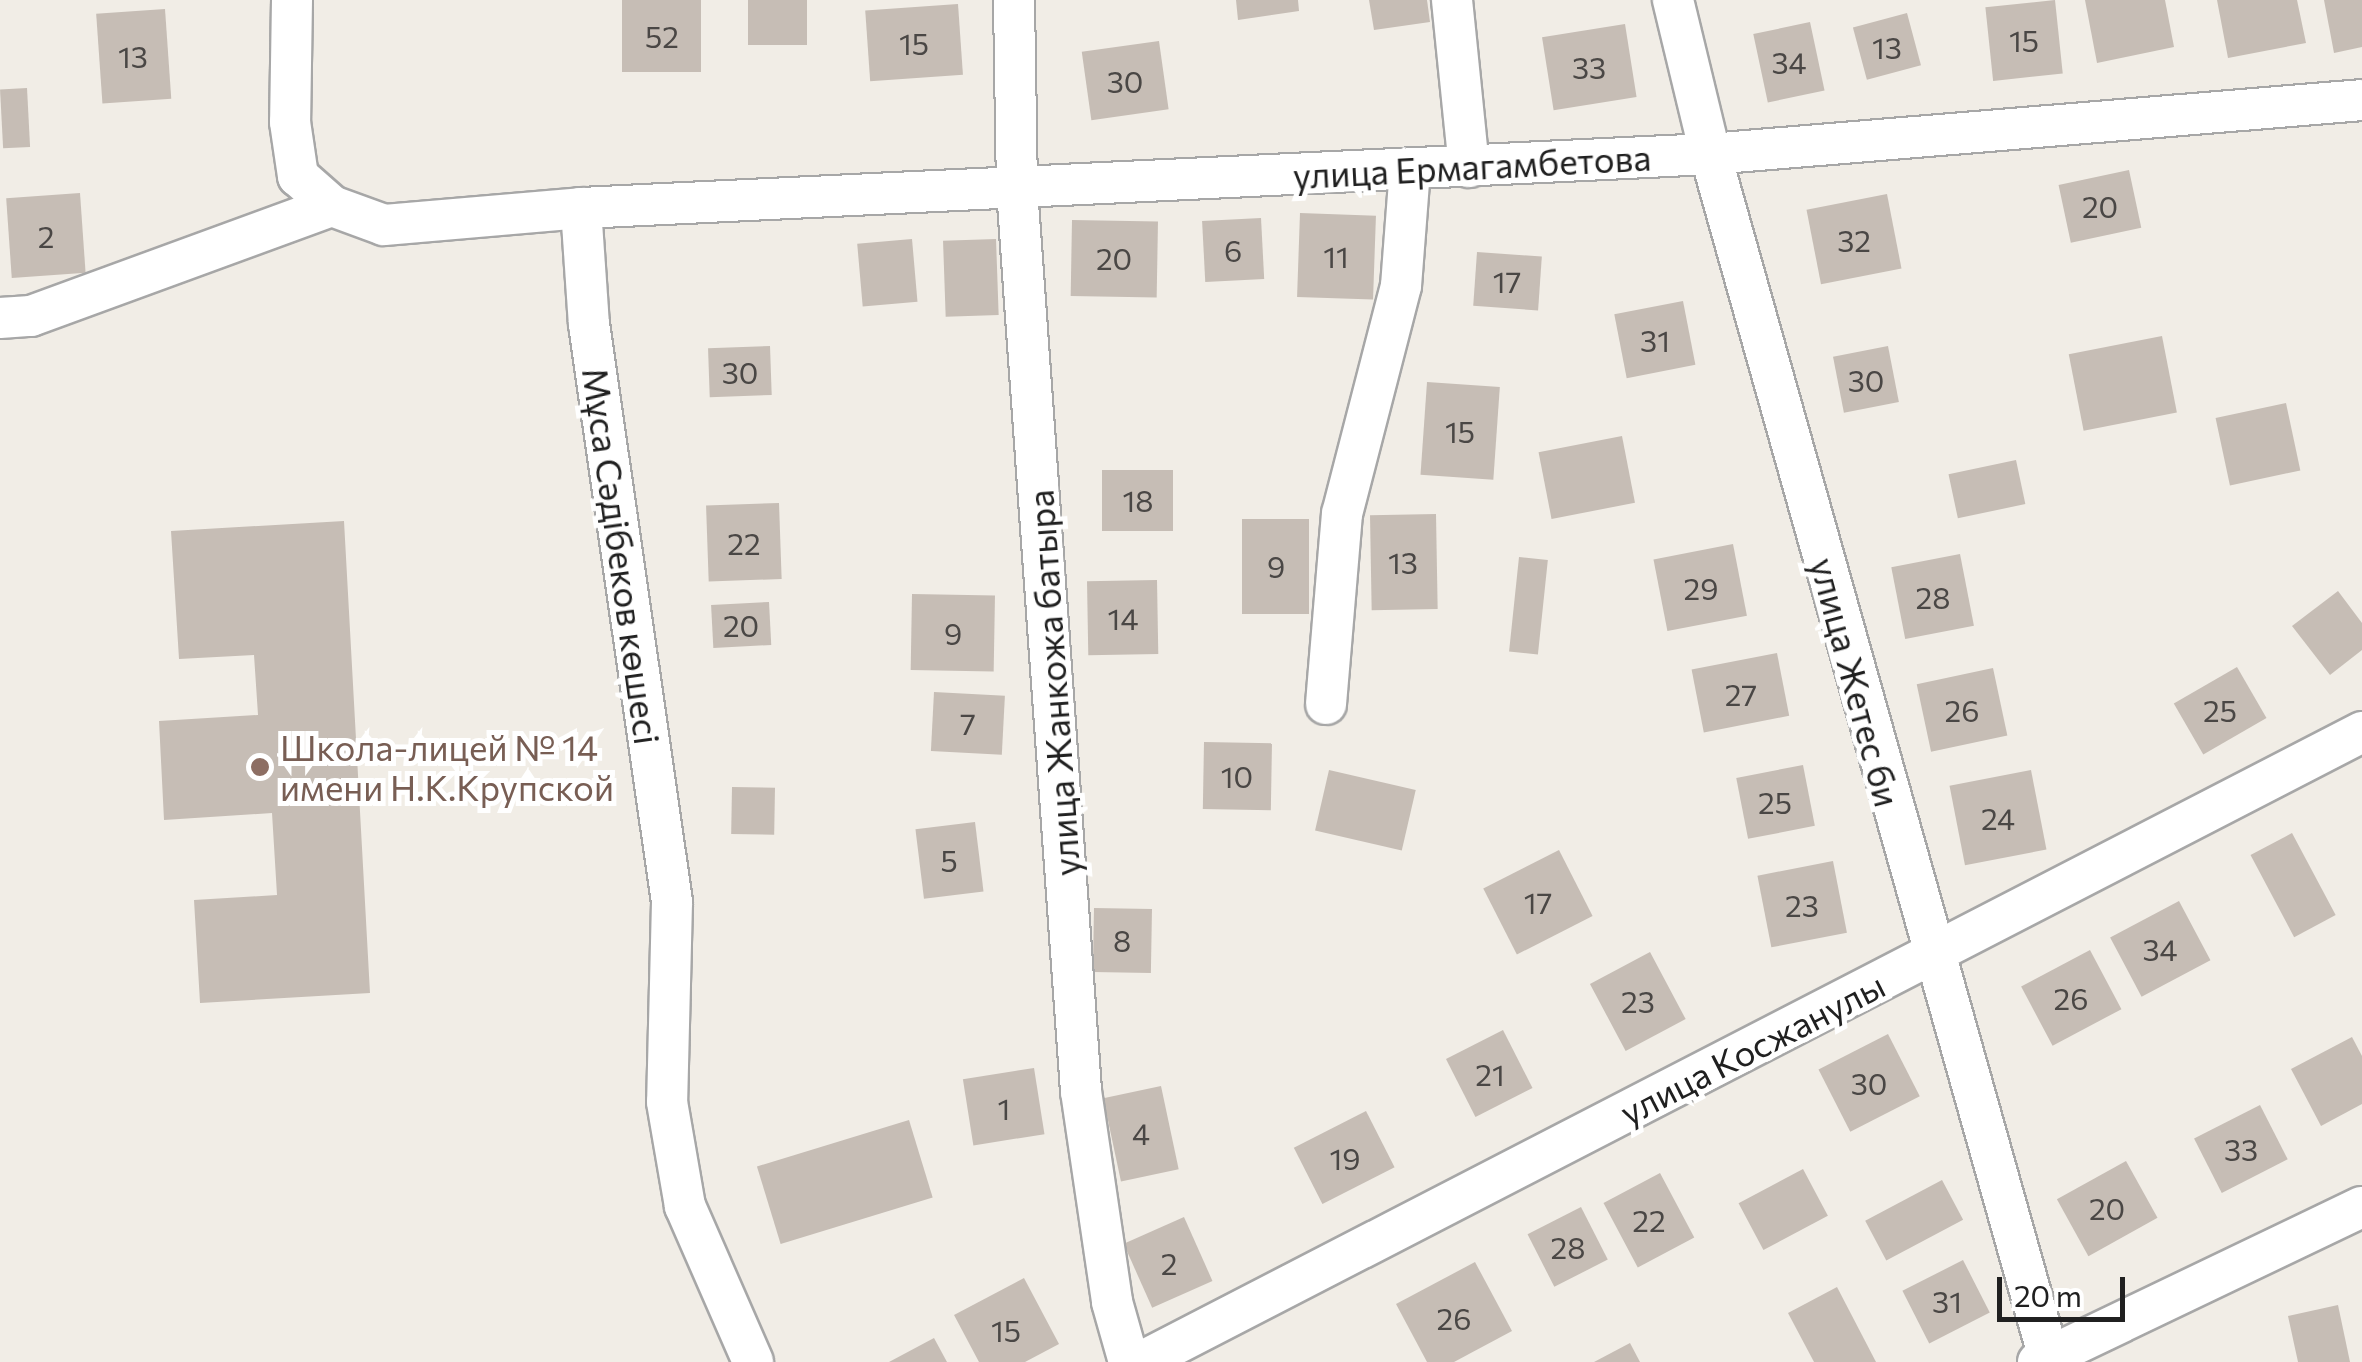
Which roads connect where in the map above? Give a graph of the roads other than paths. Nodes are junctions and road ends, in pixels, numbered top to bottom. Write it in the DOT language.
graph roads {
  1 [pos="292,0"];
  2 [pos="1014,0"];
  3 [pos="1452,0"];
  4 [pos="1673,0"];
  5 [pos="2362,100"];
  6 [pos="1710,154"];
  7 [pos="1469,166"];
  8 [pos="1410,170"];
  9 [pos="1017,189"];
  10 [pos="332,206"];
  11 [pos="581,208"];
  12 [pos="0,318"];
  13 [pos="1326,704"];
  14 [pos="2362,732"];
  15 [pos="1932,955"];
  16 [pos="2362,1207"];
  17 [pos="2045,1360"];
  18 [pos="753,1362"];
  19 [pos="1129,1362"];
  20 [pos="1141,1362"];
  1 -- 10 [label="street"];
  2 -- 9 [label="street, улица Жанкожа батыра"];
  3 -- 7 [label="street"];
  4 -- 6 [label="street, улица Жетес би"];
  5 -- 6 [label="street, улица Ермагамбетова"];
  6 -- 7 [label="street, улица Ермагамбетова"];
  6 -- 15 [label="street, улица Жетес би"];
  7 -- 8 [label="street, улица Ермагамбетова"];
  8 -- 9 [label="street, улица Ермагамбетова"];
  8 -- 13 [label="street"];
  9 -- 11 [label="street, улица Ермагамбетова"];
  9 -- 19 [label="street, улица Жанкожа батыра"];
  10 -- 11 [label="street"];
  10 -- 12 [label="street"];
  11 -- 18 [label="street, Мұса Сәдібеков көшесі"];
  14 -- 15 [label="street, улица Косжанулы"];
  15 -- 17 [label="street, улица Жетес би"];
  15 -- 20 [label="street, улица Косжанулы"];
  16 -- 17 [label="street"];
}
